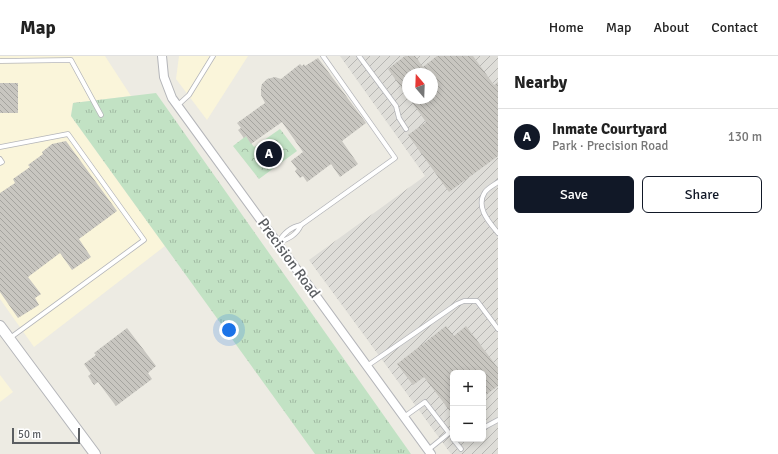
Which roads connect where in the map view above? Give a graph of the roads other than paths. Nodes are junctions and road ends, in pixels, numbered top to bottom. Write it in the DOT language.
graph roads {
  1 [pos="162,56"];
  2 [pos="213,56"];
  3 [pos="323,56"];
  4 [pos="359,56"];
  5 [pos="0,61"];
  6 [pos="178,105"];
  7 [pos="101,115"];
  8 [pos="406,129"];
  9 [pos="0,147"];
  10 [pos="0,159"];
  11 [pos="0,163"];
  12 [pos="498,182"];
  13 [pos="498,233"];
  14 [pos="278,243"];
  15 [pos="0,326"];
  16 [pos="498,329"];
  17 [pos="10,339"];
  18 [pos="367,366"];
  19 [pos="404,417"];
  20 [pos="498,420"];
  21 [pos="486,426"];
  22 [pos="449,433"];
  23 [pos="455,442"];
  24 [pos="461,449"];
  25 [pos="429,452"];
  26 [pos="95,454"];
  1 -- 6 [label="street, Precision Road"];
  2 -- 6 [label="lane"];
  3 -- 14 [label="lane"];
  4 -- 8 [label="lane"];
  5 -- 7 [label="lane"];
  6 -- 14 [label="street, Precision Road"];
  9 -- 17 [label="lane"];
  10 -- 11 [label="lane"];
  12 -- 13 [label="lane"];
  14 -- 18 [label="street, Precision Road"];
  15 -- 17 [label="street"];
  16 -- 18 [label="lane"];
  17 -- 26 [label="street"];
  18 -- 19 [label="street, Precision Road"];
  19 -- 22 [label="lane"];
  19 -- 25 [label="street, Precision Road"];
  20 -- 21 [label="lane"];
  22 -- 25 [label="lane"];
  23 -- 24 [label="lane"];
}
